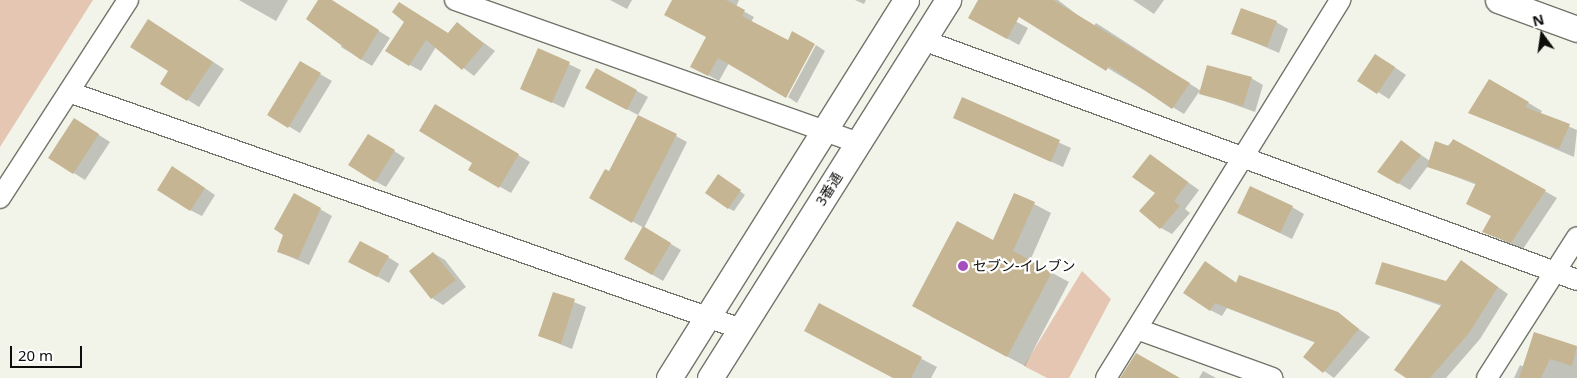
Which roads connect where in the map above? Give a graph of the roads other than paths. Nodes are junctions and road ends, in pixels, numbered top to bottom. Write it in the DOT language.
graph roads {
  1 [pos="128,0"];
  2 [pos="455,0"];
  3 [pos="906,0"];
  4 [pos="948,0"];
  5 [pos="1340,0"];
  6 [pos="1498,0"];
  7 [pos="1577,29"];
  8 [pos="923,40"];
  9 [pos="69,92"];
  10 [pos="824,131"];
  11 [pos="858,143"];
  12 [pos="1241,160"];
  13 [pos="0,198"];
  14 [pos="1577,237"];
  15 [pos="1555,272"];
  16 [pos="1577,280"];
  17 [pos="707,318"];
  18 [pos="740,329"];
  19 [pos="1136,329"];
  20 [pos="669,378"];
  21 [pos="710,378"];
  22 [pos="1106,378"];
  23 [pos="1272,378"];
  24 [pos="1487,378"];
  1 -- 9 [label="street"];
  2 -- 10 [label="street"];
  3 -- 10 [label="street"];
  4 -- 8 [label="street, 3番通"];
  5 -- 12 [label="street"];
  6 -- 7 [label="street"];
  8 -- 11 [label="street, 3番通"];
  8 -- 12 [label="street"];
  9 -- 13 [label="street"];
  9 -- 17 [label="street"];
  10 -- 11 [label="street"];
  10 -- 17 [label="street"];
  11 -- 18 [label="street, 3番通"];
  12 -- 15 [label="street"];
  12 -- 19 [label="street"];
  14 -- 15 [label="street"];
  15 -- 16 [label="street"];
  15 -- 24 [label="street"];
  17 -- 18 [label="street"];
  17 -- 20 [label="street"];
  18 -- 21 [label="street, 3番通"];
  19 -- 22 [label="street"];
  19 -- 23 [label="street"];
}
